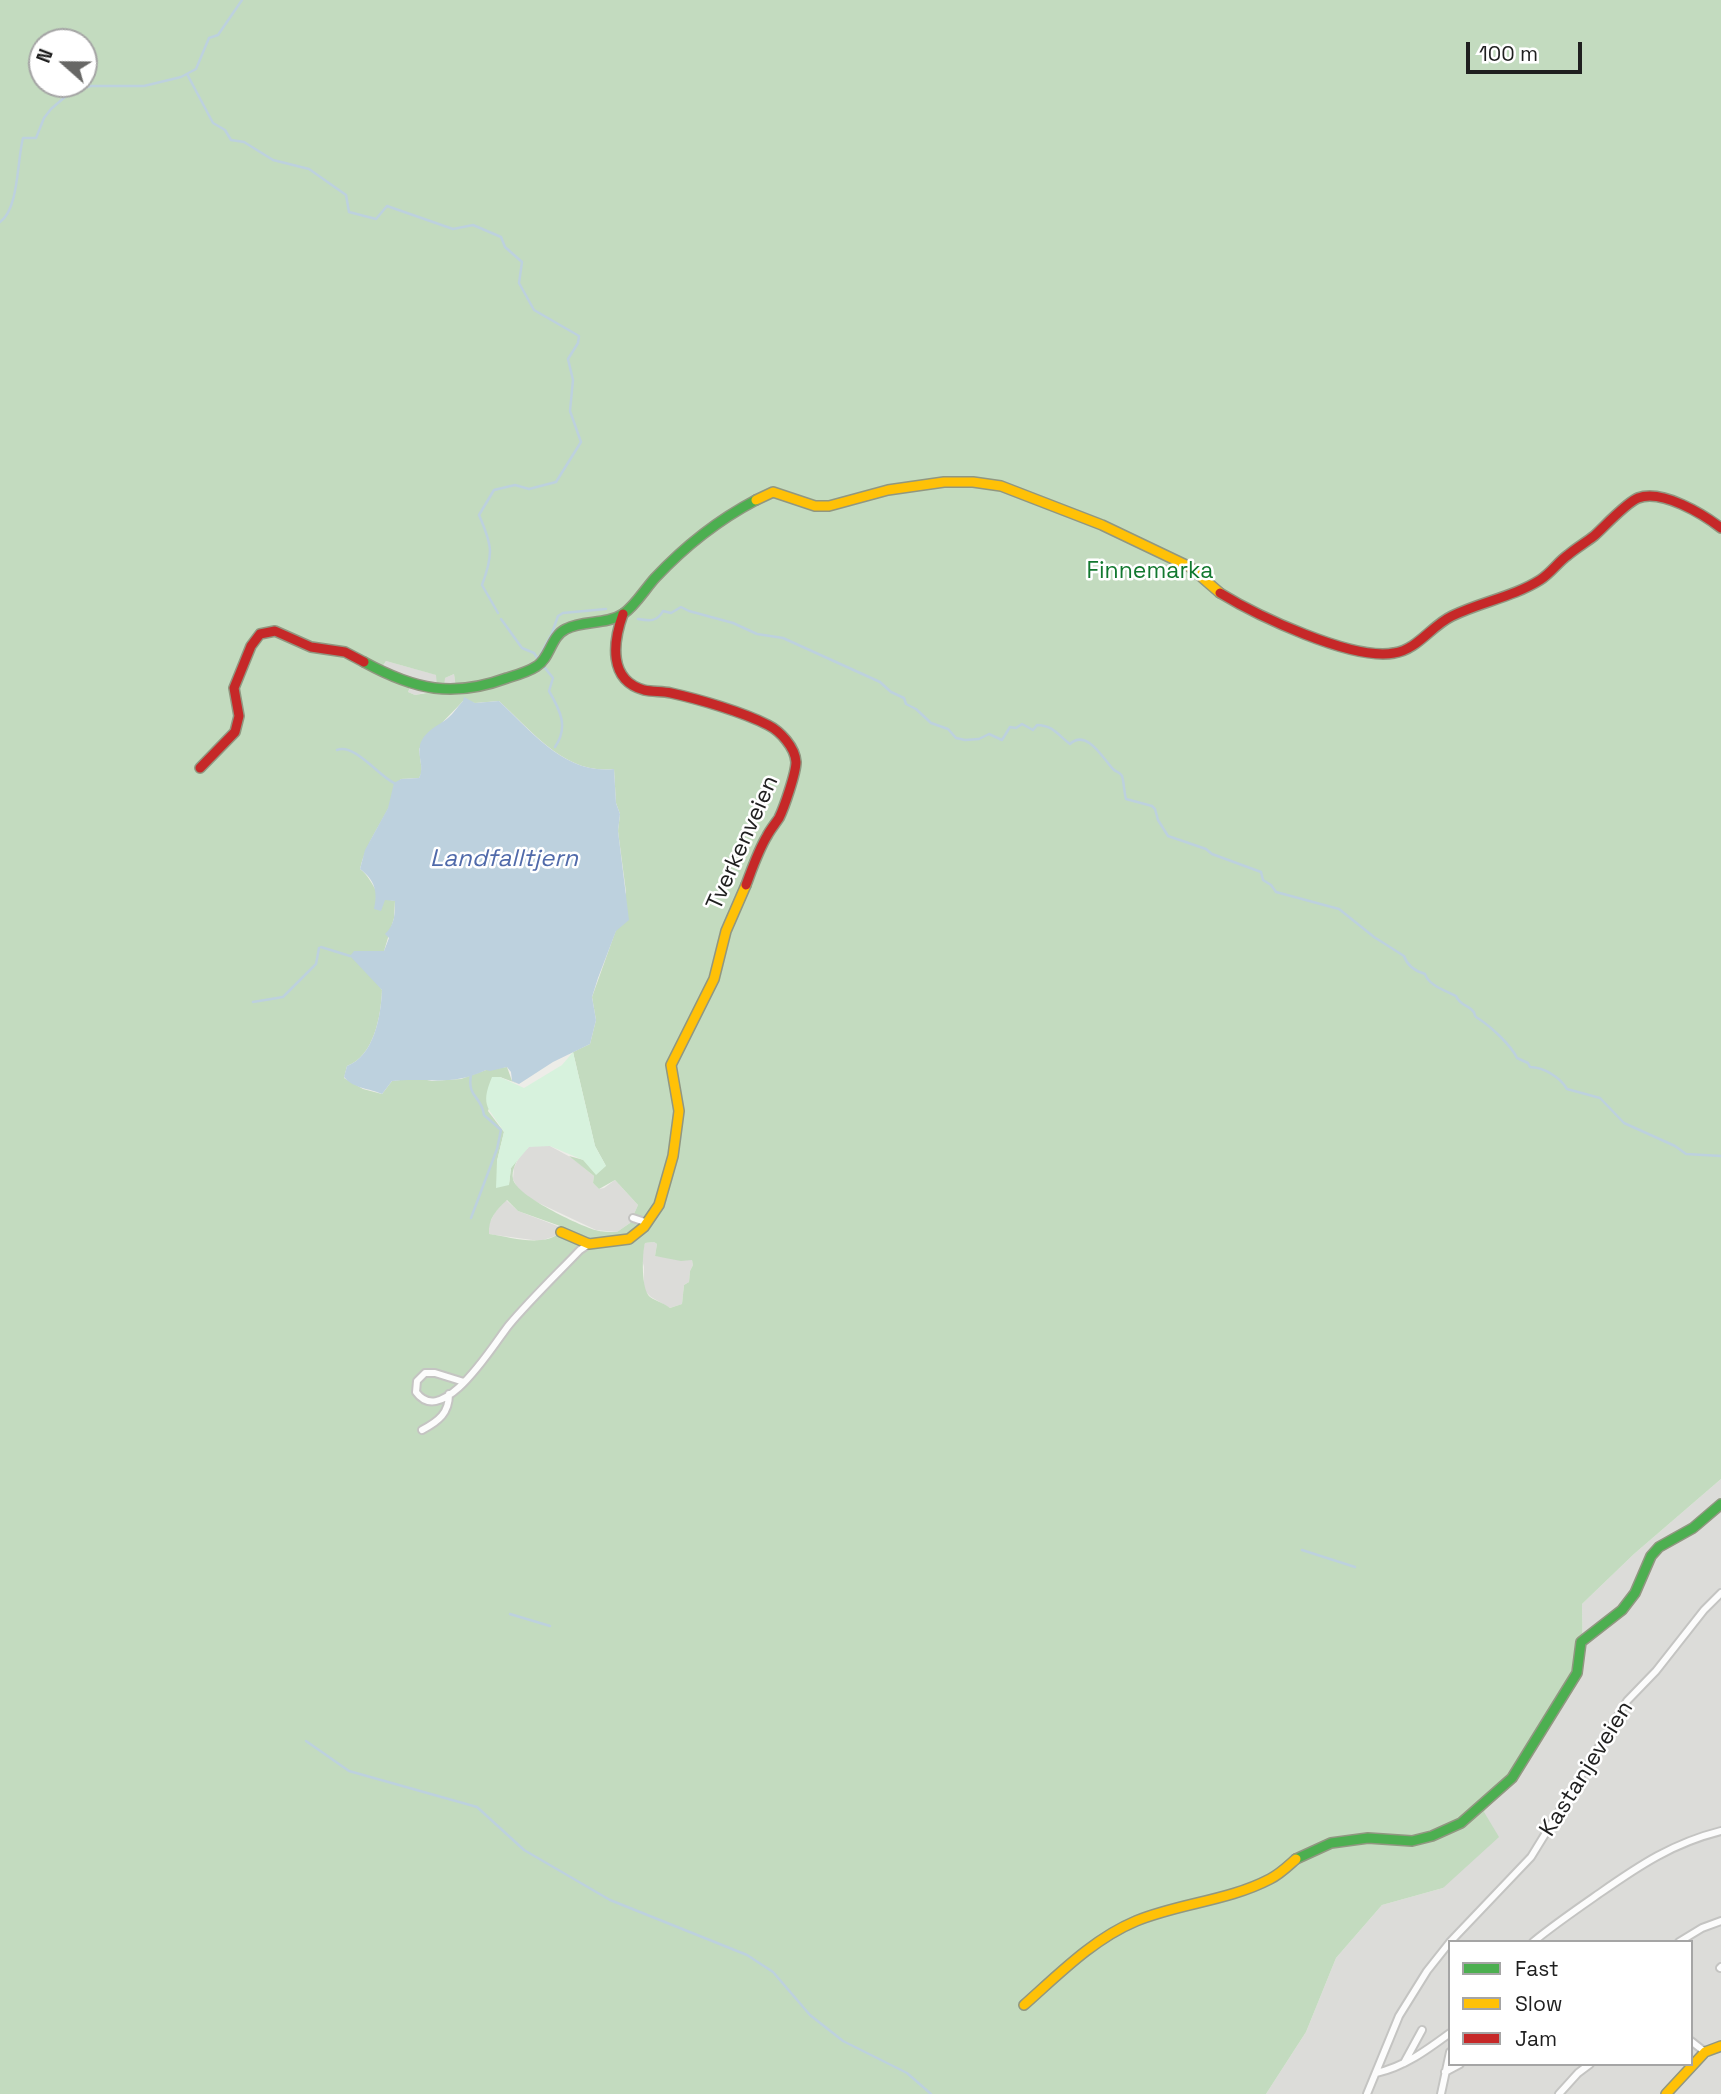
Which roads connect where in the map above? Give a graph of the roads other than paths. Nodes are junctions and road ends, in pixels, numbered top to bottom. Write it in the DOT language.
graph roads {
  1 [pos="1721,528"];
  2 [pos="623,614"];
  3 [pos="200,768"];
  4 [pos="633,1218"];
  5 [pos="648,1223"];
  6 [pos="561,1232"];
  7 [pos="589,1244"];
  8 [pos="464,1382"];
  9 [pos="449,1394"];
  10 [pos="422,1430"];
  11 [pos="1721,1504"];
  12 [pos="1721,1593"];
  13 [pos="1721,1831"];
  14 [pos="1721,1921"];
  15 [pos="1452,1940"];
  16 [pos="1535,1940"];
  17 [pos="1682,1940"];
  18 [pos="1448,1945"];
  19 [pos="1024,2005"];
  20 [pos="1422,2030"];
  21 [pos="1448,2034"];
  22 [pos="1693,2043"];
  23 [pos="1721,2046"];
  24 [pos="1705,2052"];
  25 [pos="1448,2060"];
  26 [pos="1404,2063"];
  27 [pos="1693,2065"];
  28 [pos="1456,2066"];
  29 [pos="1587,2066"];
  30 [pos="1692,2066"];
  31 [pos="1445,2072"];
  32 [pos="1376,2073"];
  33 [pos="1367,2094"];
  34 [pos="1441,2094"];
  35 [pos="1559,2094"];
  36 [pos="1666,2094"];
  1 -- 2 [label="street"];
  2 -- 3 [label="street"];
  2 -- 5 [label="street, Tverkenveien"];
  4 -- 5 [label="street"];
  5 -- 7 [label="street"];
  6 -- 7 [label="street"];
  7 -- 8 [label="street"];
  8 -- 9 [label="street"];
  8 -- 9 [label="street"];
  9 -- 10 [label="street"];
  11 -- 19 [label="street"];
  12 -- 15 [label="street, Kastanjeveien"];
  13 -- 16 [label="street"];
  14 -- 17 [label="street"];
  18 -- 32 [label="street, Kastanjeveien"];
  20 -- 26 [label="street"];
  21 -- 26 [label="street"];
  22 -- 24 [label="street"];
  23 -- 24 [label="street"];
  24 -- 27 [label="street"];
  25 -- 31 [label="street"];
  26 -- 32 [label="street"];
  28 -- 31 [label="street"];
  29 -- 35 [label="street"];
  30 -- 36 [label="street"];
  31 -- 34 [label="street"];
  32 -- 33 [label="street, Kastanjeveien"];
}
